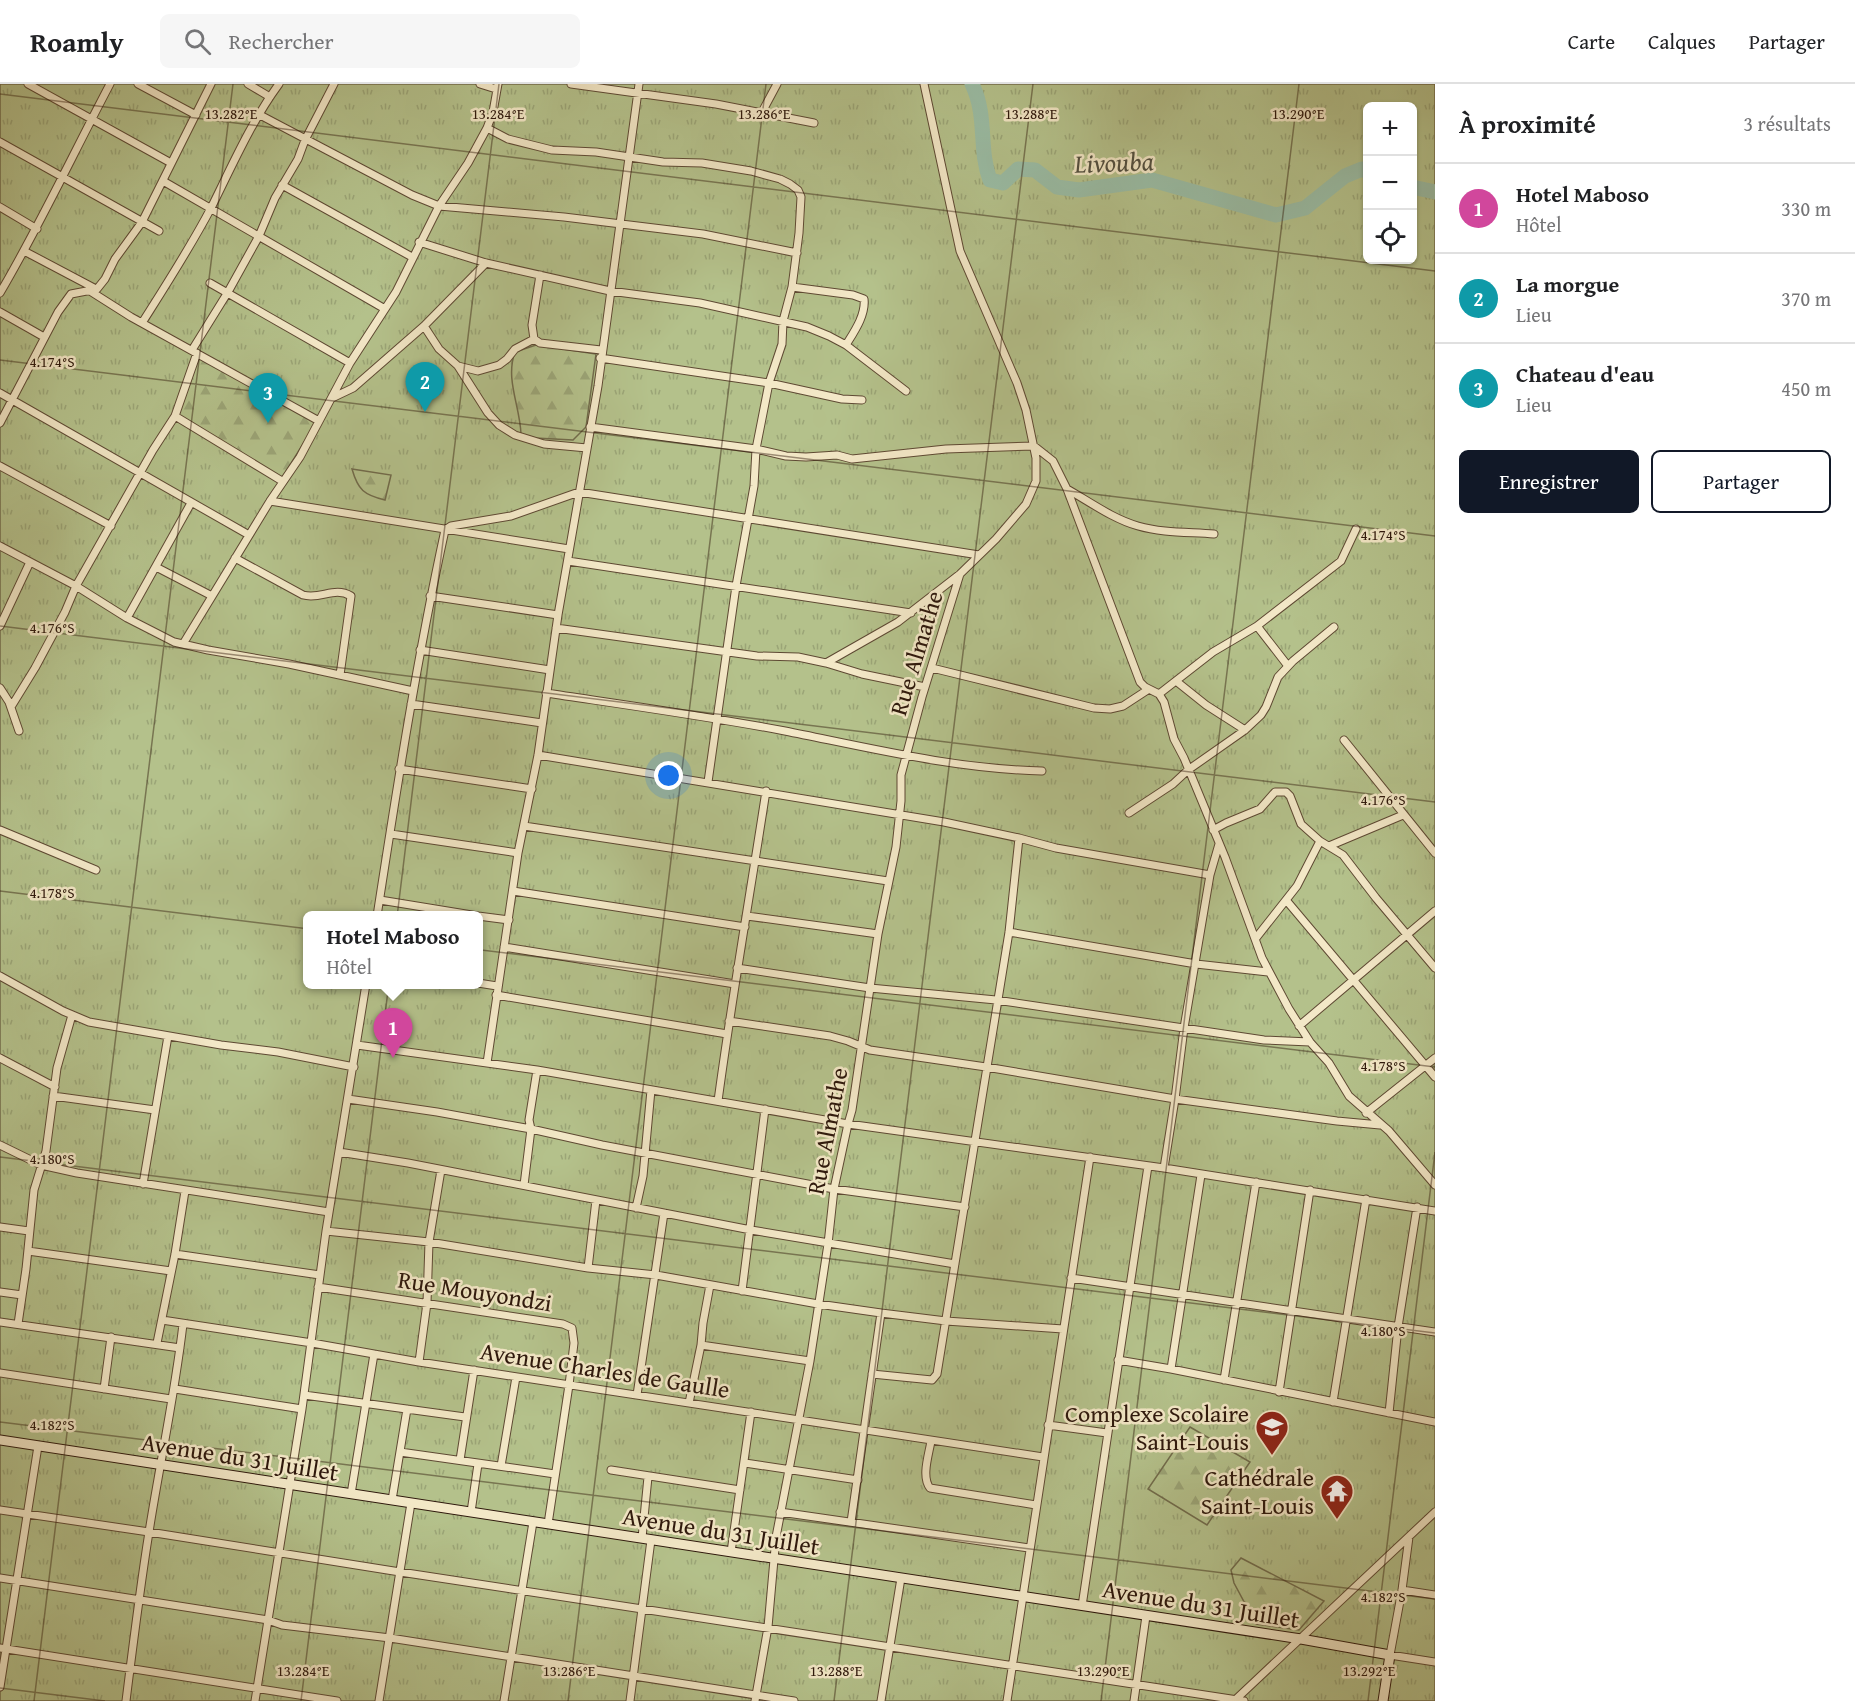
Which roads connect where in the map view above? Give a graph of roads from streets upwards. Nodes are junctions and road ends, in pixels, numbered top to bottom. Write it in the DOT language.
graph roads {
  1 [pos="28,84"];
  2 [pos="110,84"];
  3 [pos="138,84"];
  4 [pos="211,84"];
  5 [pos="248,84"];
  6 [pos="279,84"];
  7 [pos="334,84"];
  8 [pos="480,84"];
  9 [pos="571,84"];
  10 [pos="639,84"];
  11 [pos="777,84"];
  12 [pos="924,84"];
  13 [pos="497,87"];
  14 [pos="639,93"];
  15 [pos="270,97"];
  16 [pos="762,112"];
  17 [pos="196,115"];
  18 [pos="260,115"];
  19 [pos="91,119"];
  20 [pos="814,123"];
  21 [pos="487,128"];
  22 [pos="305,140"];
  23 [pos="0,142"];
  24 [pos="628,158"];
  25 [pos="171,163"];
  26 [pos="61,178"];
  27 [pos="163,181"];
  28 [pos="282,185"];
  29 [pos="439,206"];
  30 [pos="0,207"];
  31 [pos="211,208"];
  32 [pos="142,222"];
  33 [pos="620,224"];
  34 [pos="37,229"];
  35 [pos="159,231"];
  36 [pos="259,236"];
  37 [pos="419,242"];
  38 [pos="24,252"];
  39 [pos="798,253"];
  40 [pos="412,257"];
  41 [pos="486,263"];
  42 [pos="540,275"];
  43 [pos="3,282"];
  44 [pos="210,283"];
  45 [pos="792,287"];
  46 [pos="93,290"];
  47 [pos="610,291"];
  48 [pos="228,292"];
  49 [pos="0,293"];
  50 [pos="386,309"];
  51 [pos="0,312"];
  52 [pos="783,321"];
  53 [pos="142,322"];
  54 [pos="424,326"];
  55 [pos="44,337"];
  56 [pos="534,339"];
  57 [pos="846,345"];
  58 [pos="195,351"];
  59 [pos="601,354"];
  60 [pos="350,363"];
  61 [pos="458,366"];
  62 [pos="769,383"];
  63 [pos="906,392"];
  64 [pos="0,393"];
  65 [pos="332,398"];
  66 [pos="11,399"];
  67 [pos="862,400"];
  68 [pos="175,416"];
  69 [pos="319,421"];
  70 [pos="0,423"];
  71 [pos="590,427"];
  72 [pos="1034,446"];
  73 [pos="586,448"];
  74 [pos="756,449"];
  75 [pos="0,466"];
  76 [pos="139,474"];
  77 [pos="282,481"];
  78 [pos="1067,489"];
  79 [pos="579,492"];
  80 [pos="270,501"];
  81 [pos="191,503"];
  82 [pos="748,518"];
  83 [pos="111,526"];
  84 [pos="1356,529"];
  85 [pos="445,530"];
  86 [pos="1214,534"];
  87 [pos="249,536"];
  88 [pos="0,546"];
  89 [pos="569,549"];
  90 [pos="979,555"];
  91 [pos="235,558"];
  92 [pos="568,561"];
  93 [pos="30,562"];
  94 [pos="156,567"];
  95 [pos="960,574"];
  96 [pos="75,586"];
  97 [pos="736,586"];
  98 [pos="212,596"];
  99 [pos="430,596"];
  100 [pos="911,613"];
  101 [pos="558,615"];
  102 [pos="127,618"];
  103 [pos="0,626"];
  104 [pos="1257,626"];
  105 [pos="1334,627"];
  106 [pos="556,628"];
  107 [pos="183,644"];
  108 [pos="420,650"];
  109 [pos="726,652"];
  110 [pos="826,663"];
  111 [pos="1288,666"];
  112 [pos="932,668"];
  113 [pos="550,670"];
  114 [pos="340,675"];
  115 [pos="1176,681"];
  116 [pos="925,687"];
  117 [pos="0,688"];
  118 [pos="1149,689"];
  119 [pos="414,691"];
  120 [pos="546,693"];
  121 [pos="1159,694"];
  122 [pos="411,704"];
  123 [pos="11,707"];
  124 [pos="718,719"];
  125 [pos="542,723"];
  126 [pos="1245,730"];
  127 [pos="19,731"];
  128 [pos="1344,740"];
  129 [pos="538,755"];
  130 [pos="905,756"];
  131 [pos="399,769"];
  132 [pos="1188,770"];
  133 [pos="1042,771"];
  134 [pos="708,782"];
  135 [pos="532,789"];
  136 [pos="766,791"];
  137 [pos="1129,813"];
  138 [pos="1403,815"];
  139 [pos="900,816"];
  140 [pos="524,826"];
  141 [pos="0,830"];
  142 [pos="1213,830"];
  143 [pos="391,834"];
  144 [pos="1019,838"];
  145 [pos="1320,841"];
  146 [pos="1219,844"];
  147 [pos="1329,846"];
  148 [pos="518,853"];
  149 [pos="1435,853"];
  150 [pos="755,862"];
  151 [pos="96,870"];
  152 [pos="1210,875"];
  153 [pos="888,881"];
  154 [pos="513,891"];
  155 [pos="380,900"];
  156 [pos="1287,900"];
  157 [pos="378,911"];
  158 [pos="447,911"];
  159 [pos="1435,911"];
  160 [pos="747,916"];
  161 [pos="483,917"];
  162 [pos="508,920"];
  163 [pos="745,927"];
  164 [pos="1009,932"];
  165 [pos="878,933"];
  166 [pos="1406,935"];
  167 [pos="1256,938"];
  168 [pos="504,947"];
  169 [pos="1196,964"];
  170 [pos="737,968"];
  171 [pos="1435,968"];
  172 [pos="1268,972"];
  173 [pos="0,976"];
  174 [pos="1354,979"];
  175 [pos="483,984"];
  176 [pos="735,984"];
  177 [pos="497,986"];
  178 [pos="870,988"];
  179 [pos="365,989"];
  180 [pos="496,995"];
  181 [pos="996,1000"];
  182 [pos="72,1016"];
  183 [pos="729,1021"];
  184 [pos="1299,1026"];
  185 [pos="1184,1028"];
  186 [pos="727,1035"];
  187 [pos="168,1036"];
  188 [pos="1310,1042"];
  189 [pos="357,1045"];
  190 [pos="862,1046"];
  191 [pos="0,1058"];
  192 [pos="1435,1059"];
  193 [pos="487,1063"];
  194 [pos="1426,1066"];
  195 [pos="354,1067"];
  196 [pos="986,1067"];
  197 [pos="537,1070"];
  198 [pos="1435,1077"];
  199 [pos="54,1086"];
  200 [pos="651,1090"];
  201 [pos="53,1096"];
  202 [pos="348,1099"];
  203 [pos="1175,1099"];
  204 [pos="718,1101"];
  205 [pos="765,1109"];
  206 [pos="155,1110"];
  207 [pos="1366,1113"];
  208 [pos="848,1124"];
  209 [pos="1381,1125"];
  210 [pos="531,1129"];
  211 [pos="976,1140"];
  212 [pos="0,1145"];
  213 [pos="339,1152"];
  214 [pos="645,1153"];
  215 [pos="1090,1157"];
  216 [pos="41,1165"];
  217 [pos="1148,1166"];
  218 [pos="1164,1168"];
  219 [pos="441,1170"];
  220 [pos="756,1174"];
  221 [pos="1201,1175"];
  222 [pos="1256,1182"];
  223 [pos="143,1184"];
  224 [pos="524,1185"];
  225 [pos="1435,1185"];
  226 [pos="834,1189"];
  227 [pos="1310,1190"];
  228 [pos="185,1191"];
  229 [pos="1366,1199"];
  230 [pos="596,1200"];
  231 [pos="965,1207"];
  232 [pos="1417,1207"];
  233 [pos="636,1208"];
  234 [pos="1435,1211"];
  235 [pos="329,1212"];
  236 [pos="664,1213"];
  237 [pos="0,1227"];
  238 [pos="751,1230"];
  239 [pos="326,1231"];
  240 [pos="29,1232"];
  241 [pos="429,1242"];
  242 [pos="828,1244"];
  243 [pos="28,1251"];
  244 [pos="175,1254"];
  245 [pos="956,1264"];
  246 [pos="588,1268"];
  247 [pos="171,1270"];
  248 [pos="320,1275"];
  249 [pos="656,1275"];
  250 [pos="1071,1278"];
  251 [pos="710,1285"];
  252 [pos="1130,1286"];
  253 [pos="318,1287"];
  254 [pos="742,1291"];
  255 [pos="0,1292"];
  256 [pos="22,1295"];
  257 [pos="1183,1295"];
  258 [pos="1236,1302"];
  259 [pos="427,1303"];
  260 [pos="818,1304"];
  261 [pos="1291,1311"];
  262 [pos="881,1313"];
  263 [pos="1346,1319"];
  264 [pos="162,1320"];
  265 [pos="946,1321"];
  266 [pos="0,1322"];
  267 [pos="18,1324"];
  268 [pos="183,1324"];
  269 [pos="1398,1327"];
  270 [pos="1063,1329"];
  271 [pos="1435,1332"];
  272 [pos="111,1337"];
  273 [pos="312,1342"];
  274 [pos="157,1343"];
  275 [pos="701,1345"];
  276 [pos="180,1348"];
  277 [pos="374,1354"];
  278 [pos="1118,1360"];
  279 [pos="810,1361"];
  280 [pos="418,1362"];
  281 [pos="1171,1369"];
  282 [pos="474,1370"];
  283 [pos="0,1373"];
  284 [pos="872,1374"];
  285 [pos="516,1377"];
  286 [pos="1224,1380"];
  287 [pos="569,1385"];
  288 [pos="104,1389"];
  289 [pos="175,1389"];
  290 [pos="1279,1392"];
  291 [pos="304,1395"];
  292 [pos="637,1395"];
  293 [pos="171,1400"];
  294 [pos="1333,1402"];
  295 [pos="366,1403"];
  296 [pos="689,1403"];
  297 [pos="407,1409"];
  298 [pos="302,1410"];
  299 [pos="751,1412"];
  300 [pos="1389,1413"];
  301 [pos="465,1417"];
  302 [pos="800,1421"];
  303 [pos="1435,1422"];
  304 [pos="1048,1425"];
  305 [pos="865,1430"];
  306 [pos="1107,1433"];
  307 [pos="0,1440"];
  308 [pos="931,1441"];
  309 [pos="38,1446"];
  310 [pos="400,1452"];
  311 [pos="1043,1457"];
  312 [pos="460,1461"];
  313 [pos="745,1463"];
  314 [pos="478,1464"];
  315 [pos="161,1465"];
  316 [pos="501,1466"];
  317 [pos="790,1468"];
  318 [pos="611,1470"];
  319 [pos="555,1474"];
  320 [pos="648,1477"];
  321 [pos="858,1480"];
  322 [pos="289,1484"];
  323 [pos="740,1491"];
  324 [pos="351,1494"];
  325 [pos="392,1500"];
  326 [pos="411,1503"];
  327 [pos="1036,1505"];
  328 [pos="0,1510"];
  329 [pos="471,1512"];
  330 [pos="780,1512"];
  331 [pos="1435,1512"];
  332 [pos="28,1515"];
  333 [pos="533,1522"];
  334 [pos="851,1522"];
  335 [pos="548,1524"];
  336 [pos="149,1532"];
  337 [pos="1409,1536"];
  338 [pos="646,1539"];
  339 [pos="1029,1548"];
  340 [pos="731,1552"];
  341 [pos="278,1553"];
  342 [pos="775,1558"];
  343 [pos="400,1572"];
  344 [pos="0,1578"];
  345 [pos="901,1578"];
  346 [pos="16,1580"];
  347 [pos="520,1589"];
  348 [pos="1402,1590"];
  349 [pos="1435,1594"];
  350 [pos="1022,1597"];
  351 [pos="139,1599"];
  352 [pos="1082,1606"];
  353 [pos="643,1608"];
  354 [pos="1146,1616"];
  355 [pos="268,1620"];
  356 [pos="768,1627"];
  357 [pos="390,1638"];
  358 [pos="1301,1639"];
  359 [pos="890,1647"];
  360 [pos="3,1649"];
  361 [pos="1390,1655"];
  362 [pos="511,1658"];
  363 [pos="1435,1662"];
  364 [pos="1012,1667"];
  365 [pos="130,1668"];
  366 [pos="633,1677"];
  367 [pos="1137,1685"];
  368 [pos="0,1687"];
  369 [pos="257,1689"];
  370 [pos="756,1698"];
  371 [pos="1235,1700"];
  372 [pos="126,1701"];
  373 [pos="255,1701"];
  374 [pos="337,1701"];
  375 [pos="379,1701"];
  376 [pos="504,1701"];
  377 [pos="630,1701"];
  378 [pos="794,1701"];
  379 [pos="881,1701"];
  380 [pos="1007,1701"];
  381 [pos="1134,1701"];
  382 [pos="1244,1701"];
  383 [pos="1383,1701"];
  1 -- 19 [label="street"];
  2 -- 19 [label="street"];
  3 -- 17 [label="street"];
  4 -- 17 [label="street"];
  5 -- 15 [label="street"];
  6 -- 15 [label="street"];
  7 -- 22 [label="street"];
  8 -- 13 [label="street"];
  9 -- 14 [label="street"];
  10 -- 14 [label="street"];
  11 -- 16 [label="street"];
  12 -- 72 [label="street"];
  13 -- 21 [label="street"];
  14 -- 16 [label="street"];
  14 -- 24 [label="street"];
  15 -- 18 [label="street"];
  16 -- 20 [label="street"];
  17 -- 25 [label="street"];
  18 -- 22 [label="street"];
  18 -- 31 [label="street"];
  19 -- 25 [label="street"];
  19 -- 26 [label="street"];
  21 -- 24 [label="street"];
  21 -- 29 [label="street"];
  22 -- 28 [label="street"];
  22 -- 29 [label="street"];
  23 -- 26 [label="street"];
  24 -- 33 [label="street"];
  24 -- 39 [label="street"];
  25 -- 27 [label="street"];
  26 -- 32 [label="street"];
  26 -- 34 [label="street"];
  27 -- 31 [label="street"];
  27 -- 32 [label="street"];
  28 -- 36 [label="street"];
  28 -- 40 [label="street"];
  29 -- 33 [label="street"];
  29 -- 37 [label="street"];
  30 -- 34 [label="street"];
  31 -- 36 [label="street"];
  31 -- 53 [label="street"];
  32 -- 35 [label="street"];
  32 -- 46 [label="street"];
  33 -- 39 [label="street"];
  33 -- 47 [label="street"];
  34 -- 38 [label="street"];
  36 -- 48 [label="street"];
  36 -- 50 [label="street"];
  37 -- 40 [label="street"];
  37 -- 41 [label="street"];
  38 -- 43 [label="street"];
  38 -- 46 [label="street"];
  39 -- 45 [label="street"];
  40 -- 50 [label="street"];
  41 -- 42 [label="street"];
  41 -- 54 [label="street"];
  42 -- 47 [label="street"];
  42 -- 56 [label="street"];
  43 -- 49 [label="street"];
  44 -- 48 [label="street"];
  45 -- 52 [label="street"];
  45 -- 57 [label="street"];
  46 -- 53 [label="street"];
  46 -- 55 [label="street"];
  47 -- 52 [label="street"];
  47 -- 59 [label="street"];
  48 -- 58 [label="street"];
  48 -- 60 [label="street"];
  50 -- 60 [label="street"];
  51 -- 55 [label="street"];
  52 -- 57 [label="street"];
  52 -- 62 [label="street"];
  53 -- 58 [label="street"];
  54 -- 61 [label="street"];
  54 -- 65 [label="street"];
  55 -- 66 [label="street"];
  56 -- 59 [label="street"];
  56 -- 61 [label="street"];
  57 -- 63 [label="street"];
  58 -- 68 [label="street"];
  58 -- 69 [label="street"];
  59 -- 62 [label="street"];
  59 -- 71 [label="street"];
  60 -- 65 [label="street"];
  61 -- 73 [label="street"];
  62 -- 67 [label="street"];
  62 -- 74 [label="street"];
  64 -- 66 [label="street"];
  65 -- 69 [label="street"];
  66 -- 70 [label="street"];
  66 -- 76 [label="street"];
  68 -- 76 [label="street"];
  68 -- 77 [label="street"];
  69 -- 77 [label="street"];
  71 -- 73 [label="street"];
  71 -- 74 [label="street"];
  72 -- 74 [label="street"];
  72 -- 78 [label="street"];
  72 -- 90 [label="street"];
  73 -- 79 [label="street"];
  74 -- 82 [label="street"];
  75 -- 83 [label="street"];
  76 -- 81 [label="street"];
  76 -- 83 [label="street"];
  77 -- 80 [label="street"];
  78 -- 86 [label="street"];
  78 -- 118 [label="street"];
  79 -- 82 [label="street"];
  79 -- 85 [label="street"];
  79 -- 89 [label="street"];
  80 -- 85 [label="street"];
  80 -- 87 [label="street"];
  81 -- 87 [label="street"];
  81 -- 94 [label="street"];
  82 -- 90 [label="street"];
  82 -- 97 [label="street"];
  83 -- 96 [label="street"];
  84 -- 104 [label="street"];
  85 -- 89 [label="street"];
  85 -- 99 [label="street"];
  87 -- 91 [label="street"];
  88 -- 93 [label="street"];
  89 -- 92 [label="street"];
  90 -- 95 [label="street"];
  91 -- 98 [label="street"];
  91 -- 114 [label="street"];
  92 -- 97 [label="street"];
  92 -- 101 [label="street"];
  93 -- 96 [label="street"];
  93 -- 103 [label="street"];
  94 -- 98 [label="street"];
  94 -- 102 [label="street"];
  95 -- 100 [label="street"];
  95 -- 112 [label="street, Rue Almathe"];
  96 -- 102 [label="street"];
  96 -- 123 [label="street"];
  97 -- 100 [label="street"];
  97 -- 109 [label="street"];
  98 -- 107 [label="street"];
  99 -- 101 [label="street"];
  99 -- 108 [label="street"];
  100 -- 110 [label="street"];
  101 -- 106 [label="street"];
  102 -- 107 [label="street"];
  104 -- 111 [label="street"];
  104 -- 115 [label="street"];
  105 -- 111 [label="street"];
  106 -- 109 [label="street"];
  106 -- 113 [label="street"];
  107 -- 114 [label="street"];
  108 -- 113 [label="street"];
  108 -- 119 [label="street"];
  109 -- 110 [label="street"];
  109 -- 124 [label="street"];
  110 -- 116 [label="street"];
  111 -- 126 [label="street"];
  112 -- 116 [label="street, Rue Almathe"];
  112 -- 118 [label="street"];
  113 -- 120 [label="street"];
  114 -- 119 [label="street"];
  115 -- 121 [label="street"];
  115 -- 126 [label="street"];
  116 -- 130 [label="street, Rue Almathe"];
  117 -- 123 [label="street"];
  118 -- 121 [label="street"];
  119 -- 122 [label="street"];
  120 -- 124 [label="street"];
  120 -- 125 [label="street"];
  121 -- 132 [label="street"];
  122 -- 125 [label="street"];
  122 -- 131 [label="street"];
  123 -- 127 [label="street"];
  124 -- 130 [label="street"];
  124 -- 134 [label="street"];
  125 -- 129 [label="street"];
  126 -- 132 [label="street"];
  128 -- 138 [label="street"];
  129 -- 134 [label="street"];
  129 -- 135 [label="street"];
  130 -- 133 [label="street"];
  130 -- 139 [label="street, Rue Almathe"];
  131 -- 135 [label="street"];
  131 -- 143 [label="street"];
  132 -- 137 [label="street"];
  132 -- 142 [label="street"];
  134 -- 136 [label="street"];
  135 -- 140 [label="street"];
  136 -- 139 [label="street"];
  136 -- 150 [label="street"];
  138 -- 147 [label="street"];
  138 -- 149 [label="street"];
  139 -- 144 [label="street"];
  139 -- 153 [label="street, Rue Almathe"];
  140 -- 148 [label="street"];
  140 -- 150 [label="street"];
  141 -- 151 [label="street"];
  142 -- 145 [label="street"];
  142 -- 146 [label="street"];
  143 -- 148 [label="street"];
  143 -- 155 [label="street"];
  144 -- 152 [label="street"];
  144 -- 164 [label="street"];
  145 -- 147 [label="street"];
  145 -- 156 [label="street"];
  146 -- 152 [label="street"];
  146 -- 167 [label="street"];
  147 -- 166 [label="street"];
  148 -- 154 [label="street"];
  150 -- 153 [label="street"];
  150 -- 160 [label="street"];
  152 -- 169 [label="street"];
  153 -- 165 [label="street, Rue Almathe"];
  154 -- 162 [label="street"];
  154 -- 163 [label="street"];
  155 -- 157 [label="street"];
  155 -- 158 [label="street"];
  156 -- 167 [label="street"];
  156 -- 174 [label="street"];
  159 -- 166 [label="street"];
  160 -- 163 [label="street"];
  160 -- 165 [label="street"];
  161 -- 162 [label="street"];
  162 -- 168 [label="street"];
  163 -- 170 [label="street"];
  164 -- 169 [label="street"];
  164 -- 181 [label="street"];
  165 -- 178 [label="street, Rue Almathe"];
  166 -- 171 [label="street"];
  166 -- 174 [label="street"];
  167 -- 172 [label="street"];
  168 -- 176 [label="street"];
  168 -- 177 [label="street"];
  169 -- 172 [label="street"];
  169 -- 185 [label="street"];
  170 -- 176 [label="street"];
  170 -- 178 [label="street"];
  172 -- 184 [label="street"];
  173 -- 182 [label="street"];
  174 -- 184 [label="street"];
  174 -- 194 [label="street"];
  175 -- 177 [label="street"];
  176 -- 183 [label="street"];
  177 -- 180 [label="street"];
  178 -- 181 [label="street"];
  178 -- 190 [label="street, Rue Almathe"];
  179 -- 189 [label="street"];
  180 -- 186 [label="street"];
  180 -- 193 [label="street"];
  181 -- 185 [label="street"];
  181 -- 196 [label="street"];
  182 -- 187 [label="street"];
  182 -- 199 [label="street"];
  183 -- 186 [label="street"];
  183 -- 190 [label="street"];
  184 -- 188 [label="street"];
  185 -- 188 [label="street"];
  185 -- 203 [label="street"];
  186 -- 204 [label="street"];
  187 -- 195 [label="street"];
  187 -- 206 [label="street"];
  188 -- 207 [label="street"];
  189 -- 193 [label="street"];
  189 -- 195 [label="street"];
  190 -- 196 [label="street"];
  190 -- 208 [label="street, Rue Almathe"];
  191 -- 199 [label="street"];
  192 -- 194 [label="street"];
  193 -- 197 [label="street"];
  194 -- 198 [label="street"];
  194 -- 207 [label="street"];
  195 -- 202 [label="street"];
  196 -- 203 [label="street"];
  196 -- 211 [label="street"];
  197 -- 200 [label="street"];
  197 -- 210 [label="street"];
  199 -- 201 [label="street"];
  200 -- 204 [label="street"];
  200 -- 214 [label="street"];
  201 -- 206 [label="street"];
  201 -- 216 [label="street"];
  202 -- 210 [label="street"];
  202 -- 213 [label="street"];
  203 -- 209 [label="street"];
  203 -- 218 [label="street"];
  204 -- 205 [label="street"];
  205 -- 208 [label="street"];
  205 -- 220 [label="street"];
  206 -- 223 [label="street"];
  207 -- 209 [label="street"];
  208 -- 211 [label="street"];
  208 -- 226 [label="street, Rue Almathe"];
  209 -- 225 [label="street"];
  210 -- 214 [label="street"];
  210 -- 224 [label="street"];
  211 -- 215 [label="street"];
  211 -- 231 [label="street"];
  212 -- 216 [label="street"];
  213 -- 219 [label="street"];
  213 -- 235 [label="street"];
  214 -- 220 [label="street"];
  214 -- 233 [label="street"];
  215 -- 217 [label="street"];
  215 -- 250 [label="street"];
  216 -- 223 [label="street"];
  216 -- 240 [label="street"];
  217 -- 218 [label="street"];
  217 -- 252 [label="street"];
  218 -- 221 [label="street"];
  219 -- 224 [label="street"];
  219 -- 241 [label="street"];
  220 -- 226 [label="street"];
  220 -- 238 [label="street"];
  221 -- 222 [label="street"];
  221 -- 257 [label="street"];
  222 -- 227 [label="street"];
  222 -- 258 [label="street"];
  223 -- 228 [label="street"];
  224 -- 230 [label="street"];
  226 -- 231 [label="street"];
  226 -- 242 [label="street, Rue Almathe"];
  227 -- 229 [label="street"];
  227 -- 261 [label="street"];
  228 -- 235 [label="street"];
  228 -- 244 [label="street"];
  229 -- 232 [label="street"];
  229 -- 263 [label="street"];
  230 -- 233 [label="street"];
  230 -- 246 [label="street"];
  231 -- 245 [label="street"];
  232 -- 234 [label="street"];
  232 -- 269 [label="street"];
  233 -- 236 [label="street"];
  235 -- 239 [label="street"];
  236 -- 238 [label="street"];
  236 -- 249 [label="street"];
  237 -- 240 [label="street"];
  238 -- 242 [label="street"];
  238 -- 254 [label="street"];
  239 -- 241 [label="street"];
  239 -- 248 [label="street"];
  240 -- 243 [label="street"];
  241 -- 246 [label="street"];
  241 -- 259 [label="street"];
  242 -- 245 [label="street"];
  242 -- 260 [label="street, Rue Almathe"];
  243 -- 247 [label="street"];
  243 -- 256 [label="street"];
  244 -- 247 [label="street"];
  244 -- 248 [label="street"];
  245 -- 265 [label="street"];
  246 -- 249 [label="street"];
  247 -- 264 [label="street"];
  248 -- 253 [label="street"];
  249 -- 251 [label="street"];
  249 -- 292 [label="street"];
  250 -- 252 [label="street"];
  250 -- 270 [label="street"];
  251 -- 254 [label="street"];
  251 -- 275 [label="street"];
  252 -- 257 [label="street"];
  252 -- 278 [label="street"];
  253 -- 259 [label="street, Rue Mouyondzi"];
  253 -- 273 [label="street"];
  254 -- 260 [label="street"];
  255 -- 256 [label="street"];
  256 -- 267 [label="street"];
  257 -- 258 [label="street"];
  257 -- 281 [label="street"];
  258 -- 261 [label="street"];
  258 -- 286 [label="street"];
  259 -- 280 [label="street"];
  259 -- 287 [label="street, Rue Mouyondzi"];
  260 -- 262 [label="street"];
  260 -- 279 [label="street, Rue Almathe"];
  261 -- 263 [label="street"];
  261 -- 290 [label="street"];
  262 -- 265 [label="street"];
  262 -- 284 [label="street"];
  263 -- 269 [label="street"];
  263 -- 294 [label="street"];
  264 -- 268 [label="street, Avenue Charles de Gaulle"];
  264 -- 274 [label="street"];
  265 -- 270 [label="street"];
  265 -- 284 [label="street"];
  266 -- 267 [label="street"];
  267 -- 272 [label="street"];
  268 -- 273 [label="street, Avenue Charles de Gaulle"];
  268 -- 276 [label="street"];
  269 -- 271 [label="street"];
  269 -- 300 [label="street"];
  270 -- 304 [label="street"];
  272 -- 274 [label="street"];
  272 -- 288 [label="street"];
  273 -- 277 [label="street, Avenue Charles de Gaulle"];
  273 -- 291 [label="street"];
  274 -- 276 [label="street"];
  275 -- 279 [label="street"];
  275 -- 296 [label="street"];
  276 -- 289 [label="street"];
  277 -- 280 [label="street, Avenue Charles de Gaulle"];
  277 -- 295 [label="street"];
  278 -- 281 [label="street"];
  278 -- 306 [label="street"];
  279 -- 302 [label="street, Rue Almathe"];
  280 -- 282 [label="street, Avenue Charles de Gaulle"];
  281 -- 286 [label="street"];
  282 -- 285 [label="street, Avenue Charles de Gaulle"];
  282 -- 301 [label="street"];
  283 -- 288 [label="street"];
  284 -- 305 [label="street"];
  285 -- 287 [label="street, Avenue Charles de Gaulle"];
  285 -- 316 [label="street"];
  286 -- 290 [label="street"];
  287 -- 292 [label="street, Avenue Charles de Gaulle"];
  287 -- 319 [label="street, Rue Mouyondzi"];
  288 -- 293 [label="street"];
  289 -- 293 [label="street"];
  289 -- 298 [label="street"];
  290 -- 294 [label="street"];
  291 -- 295 [label="street"];
  291 -- 298 [label="street"];
  292 -- 296 [label="street, Avenue Charles de Gaulle"];
  293 -- 315 [label="street"];
  294 -- 300 [label="street"];
  295 -- 297 [label="street"];
  295 -- 324 [label="street"];
  296 -- 299 [label="street, Avenue Charles de Gaulle"];
  297 -- 301 [label="street"];
  297 -- 310 [label="street"];
  298 -- 322 [label="street"];
  299 -- 302 [label="street, Avenue Charles de Gaulle"];
  299 -- 313 [label="street"];
  300 -- 303 [label="street"];
  301 -- 312 [label="street"];
  302 -- 305 [label="street, Avenue Charles de Gaulle"];
  302 -- 317 [label="street, Rue Almathe"];
  304 -- 306 [label="street"];
  304 -- 311 [label="street"];
  305 -- 308 [label="street, Avenue Charles de Gaulle"];
  305 -- 321 [label="street"];
  306 -- 352 [label="street"];
  307 -- 309 [label="street, Avenue du 31 Juillet"];
  308 -- 311 [label="street, Avenue Charles de Gaulle"];
  308 -- 327 [label="street"];
  309 -- 315 [label="street, Avenue du 31 Juillet"];
  309 -- 332 [label="street"];
  310 -- 312 [label="street"];
  310 -- 325 [label="street"];
  311 -- 327 [label="street"];
  312 -- 314 [label="street"];
  313 -- 317 [label="street"];
  313 -- 323 [label="street"];
  314 -- 316 [label="street"];
  314 -- 329 [label="street"];
  315 -- 322 [label="street, Avenue du 31 Juillet"];
  315 -- 336 [label="street"];
  316 -- 319 [label="street"];
  317 -- 321 [label="street"];
  317 -- 330 [label="street, Rue Almathe"];
  318 -- 320 [label="street"];
  319 -- 335 [label="street, Rue Mouyondzi"];
  320 -- 323 [label="street"];
  320 -- 338 [label="street"];
  321 -- 334 [label="street"];
  322 -- 324 [label="street, Avenue du 31 Juillet"];
  322 -- 341 [label="street"];
  323 -- 340 [label="street"];
  324 -- 325 [label="street, Avenue du 31 Juillet"];
  325 -- 326 [label="street, Avenue du 31 Juillet"];
  326 -- 329 [label="street, Avenue du 31 Juillet"];
  326 -- 343 [label="street"];
  327 -- 339 [label="street"];
  328 -- 332 [label="street"];
  329 -- 333 [label="street, Avenue du 31 Juillet"];
  330 -- 334 [label="street"];
  330 -- 342 [label="street, Rue Almathe"];
  331 -- 337 [label="street"];
  332 -- 336 [label="street"];
  332 -- 346 [label="street"];
  333 -- 335 [label="street, Avenue du 31 Juillet"];
  333 -- 347 [label="street"];
  334 -- 339 [label="street"];
  335 -- 338 [label="street, Avenue du 31 Juillet"];
  336 -- 341 [label="street"];
  336 -- 351 [label="street"];
  337 -- 348 [label="street"];
  337 -- 358 [label="street"];
  338 -- 340 [label="street, Avenue du 31 Juillet"];
  338 -- 353 [label="street"];
  339 -- 350 [label="street"];
  340 -- 342 [label="street, Avenue du 31 Juillet"];
  341 -- 343 [label="street"];
  341 -- 355 [label="street"];
  342 -- 345 [label="street, Avenue du 31 Juillet"];
  342 -- 356 [label="street, Rue Almathe"];
  343 -- 347 [label="street"];
  343 -- 357 [label="street"];
  344 -- 346 [label="street"];
  345 -- 350 [label="street, Avenue du 31 Juillet"];
  345 -- 359 [label="street"];
  346 -- 351 [label="street"];
  346 -- 360 [label="street"];
  347 -- 353 [label="street"];
  347 -- 362 [label="street"];
  348 -- 349 [label="street"];
  348 -- 361 [label="street"];
  350 -- 352 [label="street, Avenue du 31 Juillet"];
  350 -- 364 [label="street"];
  351 -- 355 [label="street"];
  351 -- 365 [label="street"];
  352 -- 354 [label="street, Avenue du 31 Juillet"];
  353 -- 356 [label="street"];
  353 -- 366 [label="street"];
  354 -- 358 [label="street, Avenue du 31 Juillet"];
  354 -- 367 [label="street"];
  355 -- 357 [label="street"];
  355 -- 369 [label="street"];
  356 -- 359 [label="street"];
  356 -- 370 [label="street, Rue Almathe"];
  357 -- 362 [label="street"];
  357 -- 375 [label="street"];
  358 -- 361 [label="street, Avenue du 31 Juillet"];
  358 -- 371 [label="street"];
  359 -- 364 [label="street"];
  359 -- 379 [label="street"];
  360 -- 365 [label="street"];
  360 -- 368 [label="street"];
  361 -- 363 [label="street, Avenue du 31 Juillet"];
  361 -- 383 [label="street"];
  362 -- 366 [label="street"];
  362 -- 376 [label="street"];
  364 -- 367 [label="street"];
  364 -- 380 [label="street"];
  365 -- 369 [label="street"];
  365 -- 372 [label="street"];
  366 -- 370 [label="street"];
  366 -- 377 [label="street"];
  367 -- 371 [label="street"];
  367 -- 381 [label="street"];
  369 -- 373 [label="street"];
  369 -- 374 [label="street"];
  370 -- 378 [label="street"];
  371 -- 382 [label="street"];
}
